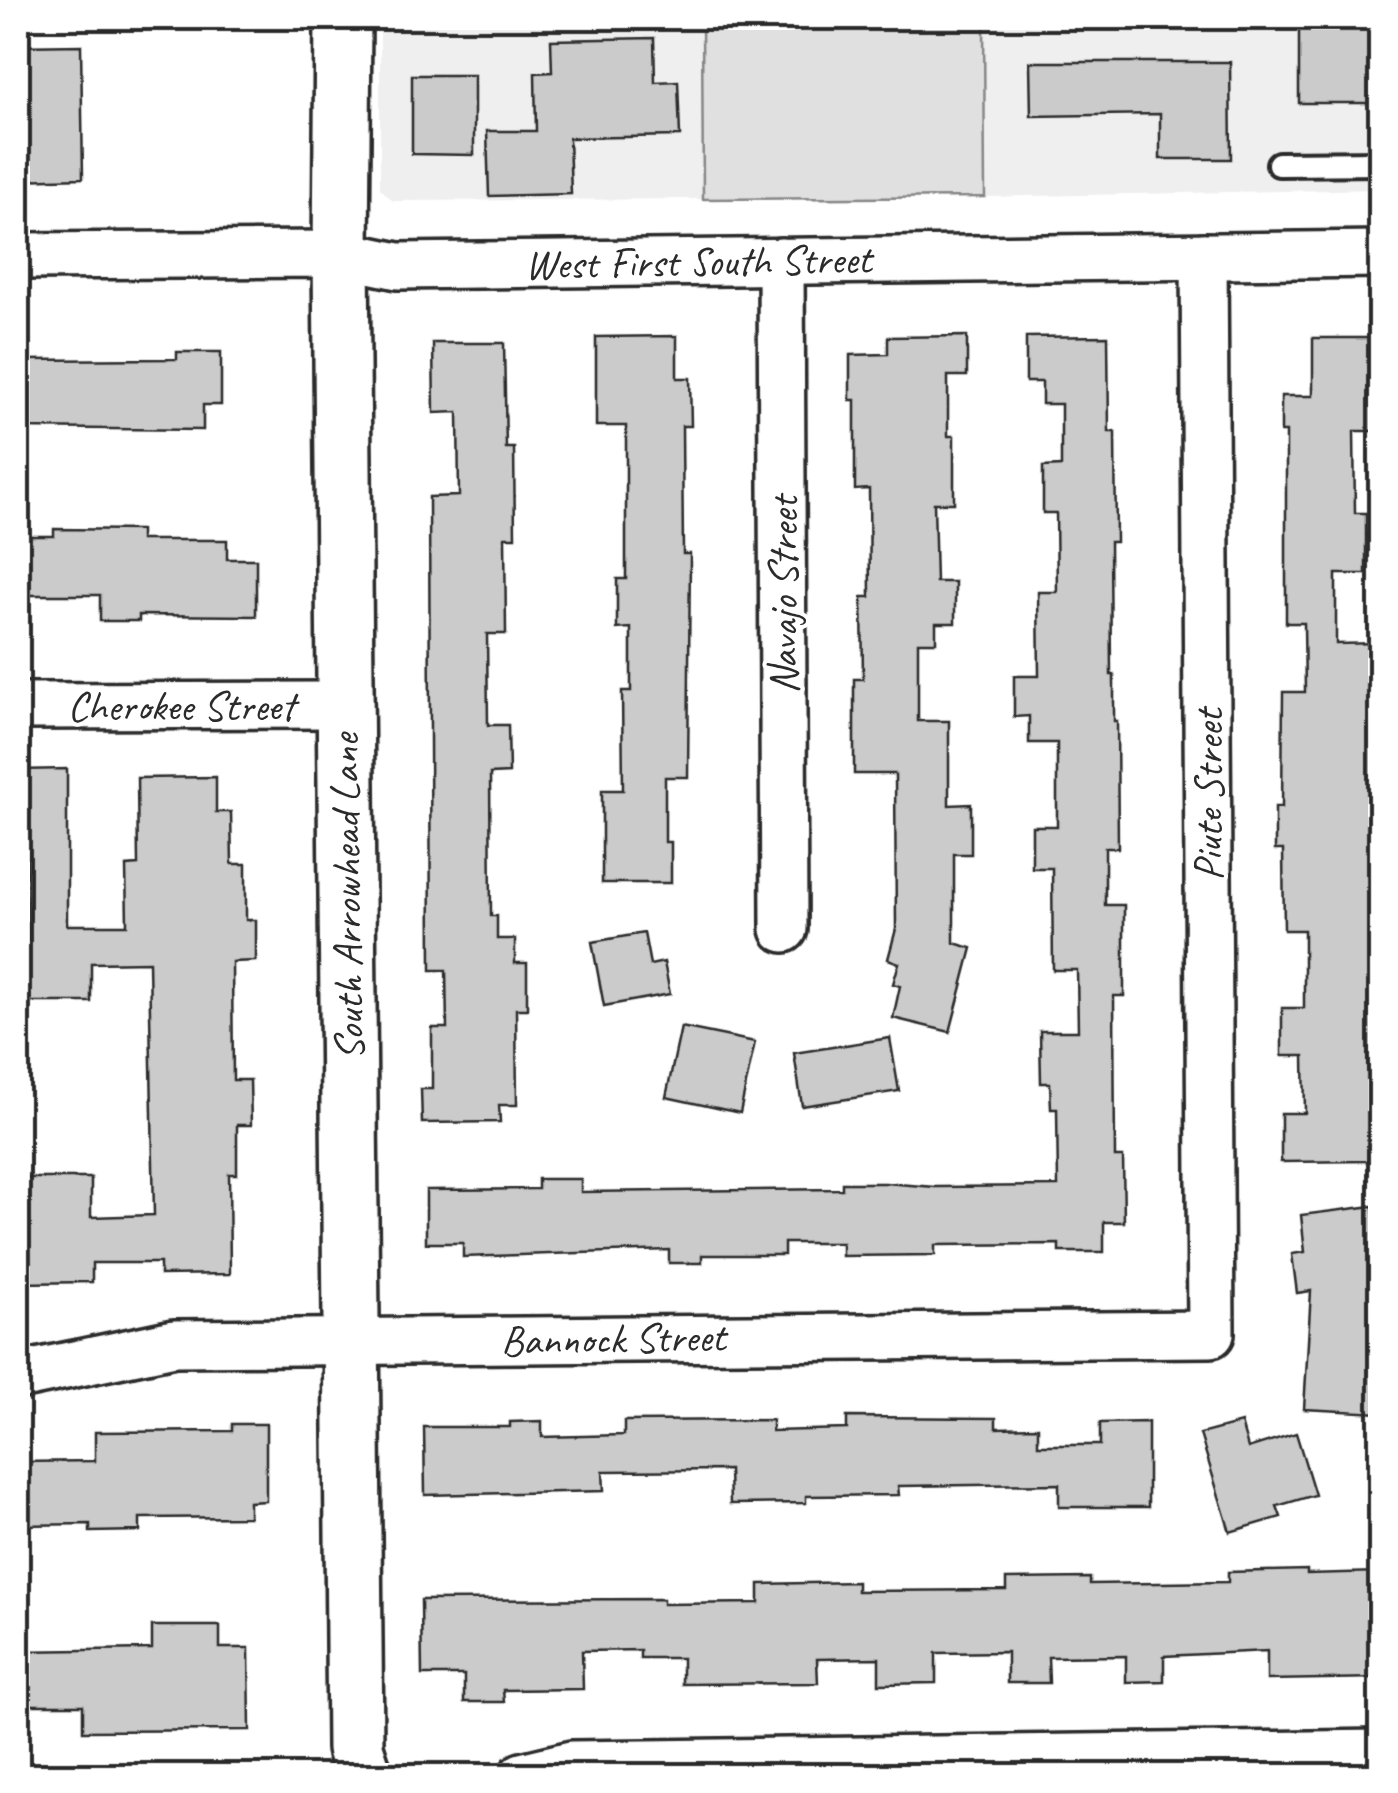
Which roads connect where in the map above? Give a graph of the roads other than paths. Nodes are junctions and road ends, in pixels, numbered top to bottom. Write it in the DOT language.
graph roads {
  1 [pos="343,18"];
  2 [pos="1380,163"];
  3 [pos="1279,164"];
  4 [pos="340,254"];
  5 [pos="1380,254"];
  6 [pos="18,256"];
  7 [pos="1204,256"];
  8 [pos="781,261"];
  9 [pos="345,705"];
  10 [pos="18,706"];
  11 [pos="784,929"];
  12 [pos="1211,1334"];
  13 [pos="351,1342"];
  14 [pos="18,1376"];
  15 [pos="1380,1752"];
  16 [pos="1260,1765"];
  17 [pos="364,1776"];
  18 [pos="522,1776"];
  1 -- 4 [label="street, South Arrowhead Lane"];
  2 -- 3 [label="lane"];
  4 -- 6 [label="street, West First South Street"];
  4 -- 8 [label="street, West First South Street"];
  4 -- 9 [label="street, South Arrowhead Lane"];
  5 -- 7 [label="street, West First South Street"];
  7 -- 8 [label="street, West First South Street"];
  7 -- 12 [label="street, Piute Street"];
  8 -- 11 [label="street, Navajo Street"];
  9 -- 10 [label="street, Cherokee Street"];
  9 -- 13 [label="street, South Arrowhead Lane"];
  12 -- 13 [label="street, Bannock Street"];
  13 -- 14 [label="street, Bannock Street"];
  13 -- 17 [label="street, South Arrowhead Lane"];
  15 -- 16 [label="street"];
  16 -- 18 [label="street"];
}
